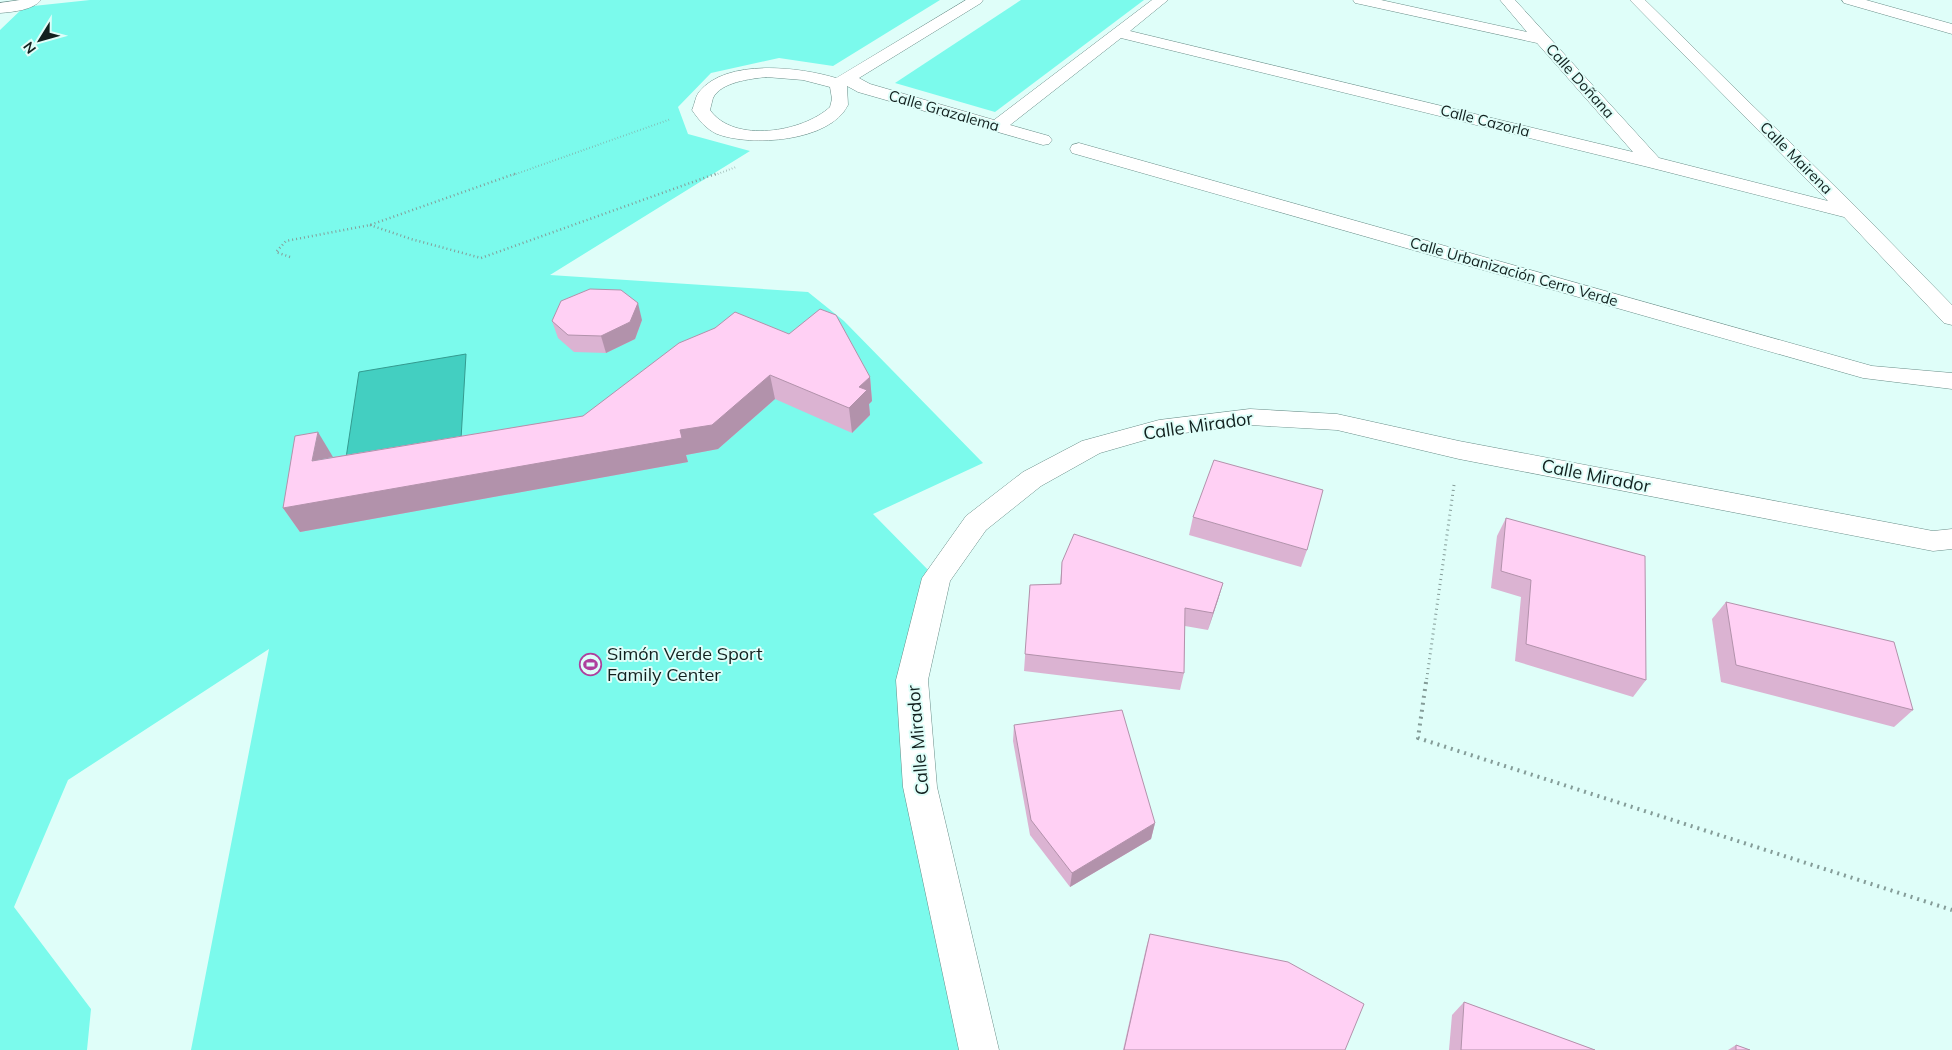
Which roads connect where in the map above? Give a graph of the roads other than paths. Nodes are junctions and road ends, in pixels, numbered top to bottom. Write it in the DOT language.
graph roads {
  1 [pos="34,0"];
  2 [pos="976,0"];
  3 [pos="1161,0"];
  4 [pos="1360,0"];
  5 [pos="1507,0"];
  6 [pos="1637,0"];
  7 [pos="1849,0"];
  8 [pos="0,8"];
  9 [pos="1952,29"];
  10 [pos="1119,33"];
  11 [pos="1543,40"];
  12 [pos="842,82"];
  13 [pos="996,126"];
  14 [pos="1043,140"];
  15 [pos="1078,149"];
  16 [pos="1652,162"];
  17 [pos="1851,213"];
  18 [pos="1952,318"];
  19 [pos="1952,381"];
  20 [pos="1952,539"];
  21 [pos="979,1050"];
  1 -- 8 [label="street"];
  2 -- 12 [label="street"];
  3 -- 10 [label="street"];
  4 -- 11 [label="street"];
  5 -- 11 [label="street, Calle Doñana"];
  6 -- 17 [label="street, Calle Mairena"];
  7 -- 9 [label="street"];
  10 -- 13 [label="street"];
  10 -- 16 [label="street, Calle Cazorla"];
  11 -- 16 [label="street, Calle Doñana"];
  12 -- 12 [label="street, Calle Grazalema"];
  12 -- 13 [label="street, Calle Grazalema"];
  13 -- 14 [label="street, Calle Grazalema"];
  15 -- 19 [label="street, Calle Urbanización Cerro Verde"];
  16 -- 17 [label="street, Calle Cazorla"];
  17 -- 18 [label="street, Calle Mairena"];
  20 -- 21 [label="street, Calle Mirador"];
}
